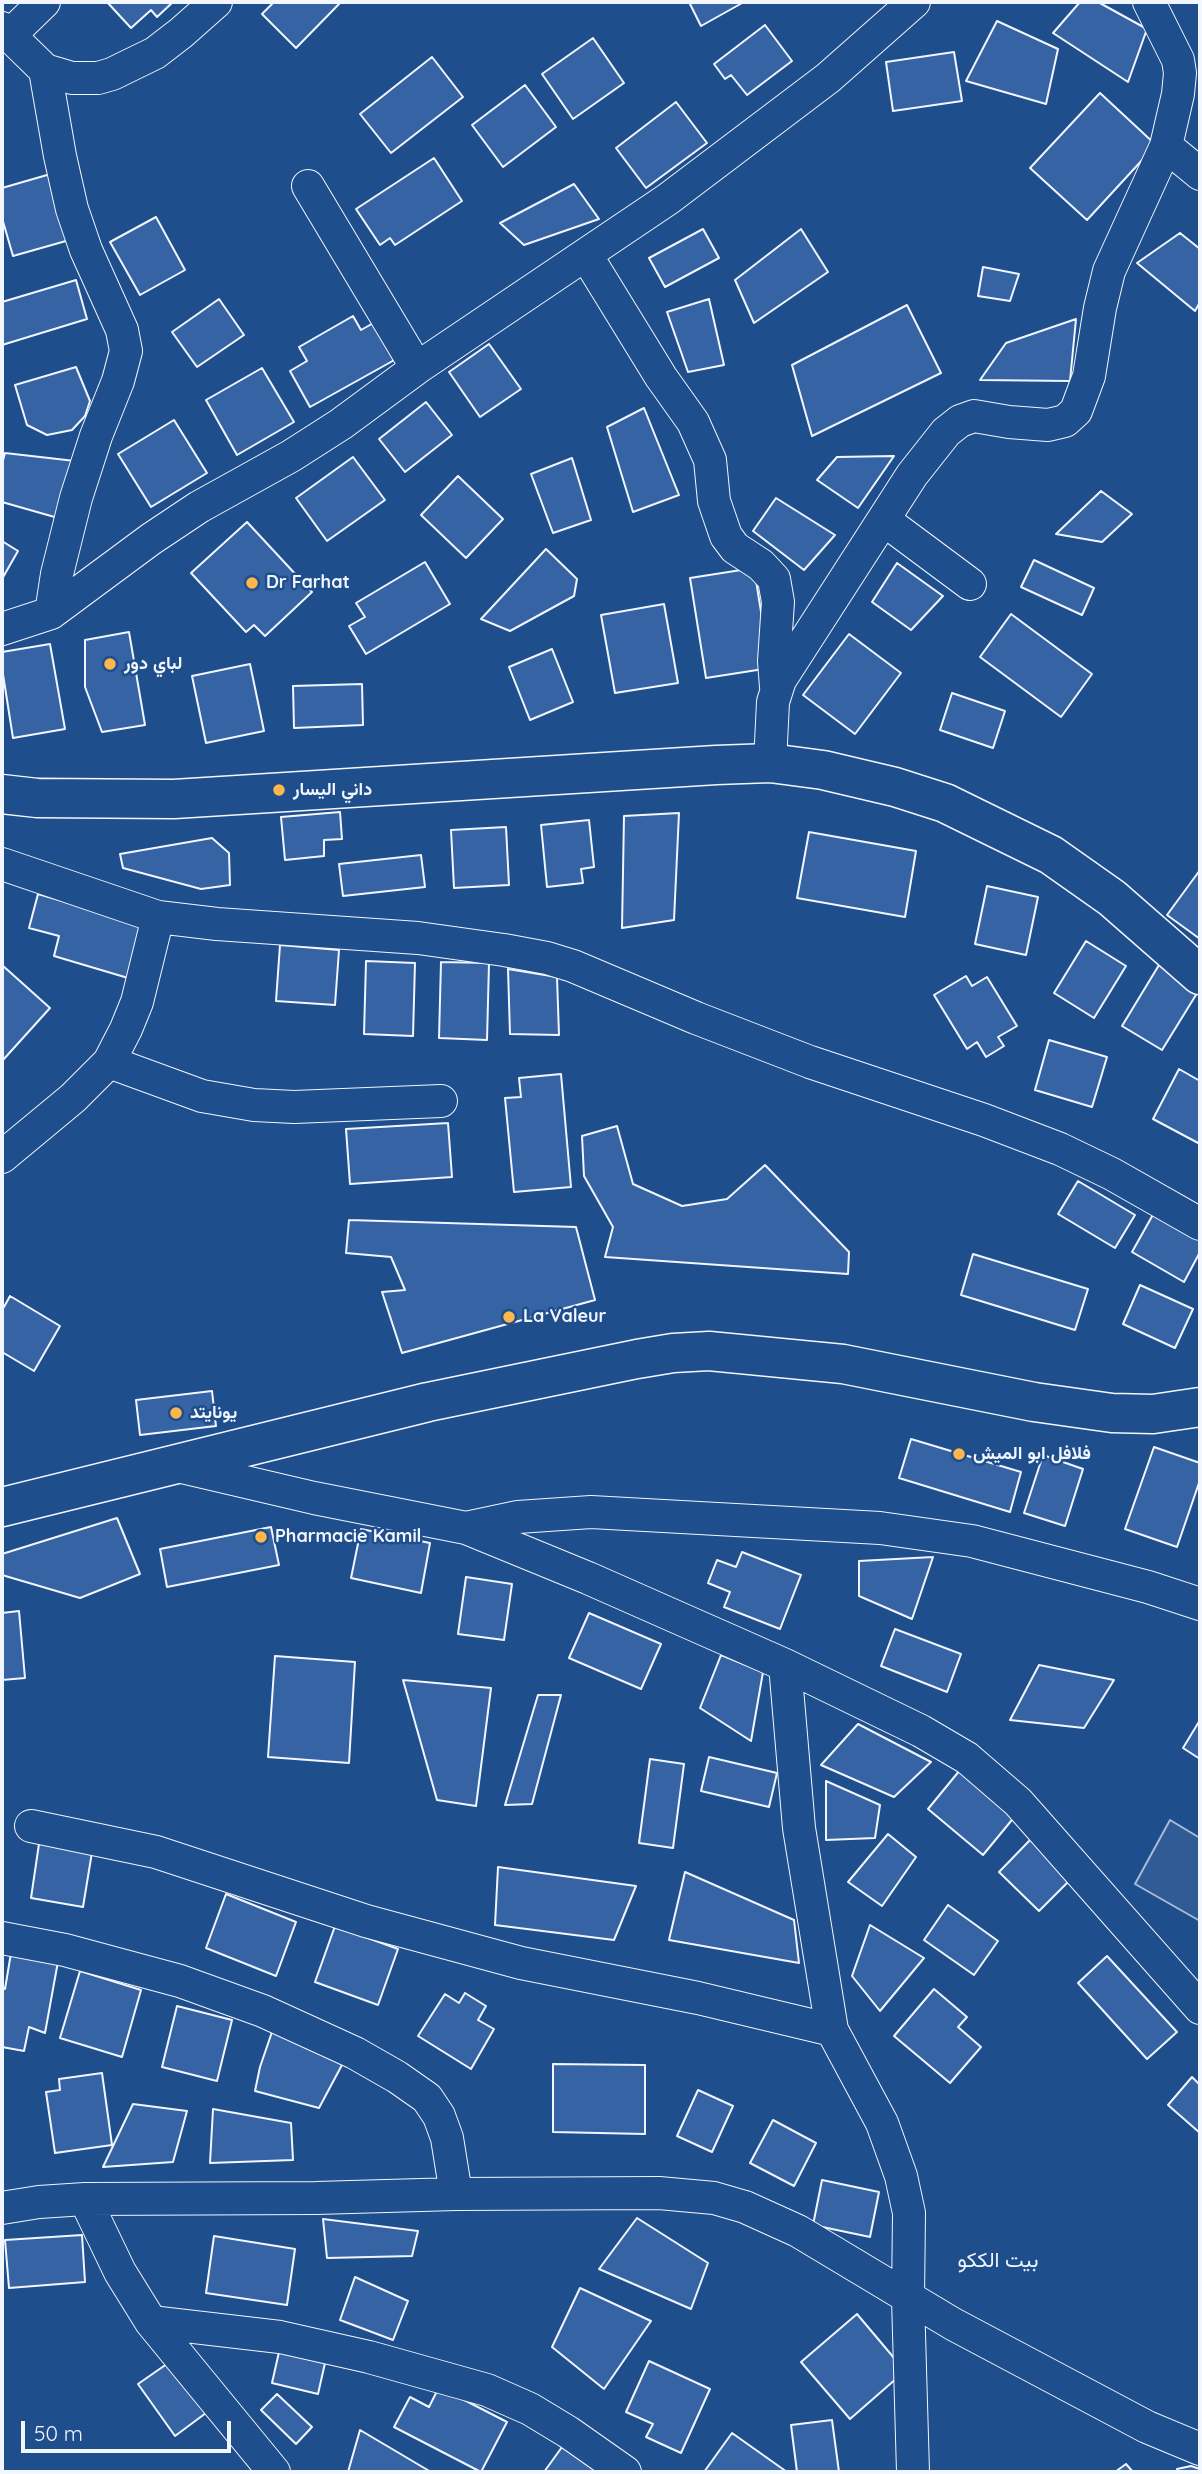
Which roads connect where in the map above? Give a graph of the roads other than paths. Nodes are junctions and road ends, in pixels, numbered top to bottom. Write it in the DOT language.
graph roads {
  1 [pos="44,2"];
  2 [pos="216,2"];
  3 [pos="914,2"];
  4 [pos="1149,2"];
  5 [pos="5,32"];
  6 [pos="45,70"];
  7 [pos="1166,146"];
  8 [pos="1200,174"];
  9 [pos="308,186"];
  10 [pos="586,255"];
  11 [pos="417,368"];
  12 [pos="884,520"];
  13 [pos="970,584"];
  14 [pos="51,613"];
  15 [pos="2,629"];
  16 [pos="776,690"];
  17 [pos="770,763"];
  18 [pos="3,802"];
  19 [pos="2,864"];
  20 [pos="158,917"];
  21 [pos="1200,975"];
  22 [pos="108,1062"];
  23 [pos="441,1101"];
  24 [pos="2,1157"];
  25 [pos="1200,1224"];
  26 [pos="1200,1407"];
  27 [pos="171,1465"];
  28 [pos="2,1507"];
  29 [pos="466,1528"];
  30 [pos="1200,1604"];
  31 [pos="785,1665"];
  32 [pos="31,1826"];
  33 [pos="2,1938"];
  34 [pos="1200,2008"];
  35 [pos="832,2030"];
  36 [pos="456,2194"];
  37 [pos="85,2199"];
  38 [pos="2,2208"];
  39 [pos="908,2299"];
  40 [pos="151,2322"];
  41 [pos="1200,2449"];
  42 [pos="274,2472"];
  43 [pos="625,2472"];
  44 [pos="913,2472"];
  1 -- 5 [label="street"];
  2 -- 6 [label="street"];
  3 -- 10 [label="street"];
  4 -- 7 [label="street"];
  5 -- 6 [label="street"];
  6 -- 14 [label="street"];
  7 -- 8 [label="street"];
  7 -- 12 [label="street"];
  9 -- 11 [label="street"];
  10 -- 11 [label="street"];
  10 -- 16 [label="street"];
  11 -- 14 [label="street"];
  12 -- 13 [label="street"];
  12 -- 16 [label="street"];
  14 -- 15 [label="street"];
  16 -- 17 [label="street"];
  17 -- 18 [label="highway"];
  17 -- 21 [label="highway"];
  19 -- 20 [label="street"];
  20 -- 22 [label="street"];
  20 -- 25 [label="street"];
  22 -- 23 [label="street"];
  22 -- 24 [label="street"];
  26 -- 27 [label="highway"];
  27 -- 28 [label="highway"];
  27 -- 29 [label="street"];
  29 -- 30 [label="street"];
  29 -- 31 [label="street"];
  31 -- 34 [label="street"];
  31 -- 35 [label="street"];
  32 -- 35 [label="street"];
  33 -- 36 [label="street"];
  35 -- 39 [label="street"];
  36 -- 37 [label="street"];
  36 -- 39 [label="street"];
  37 -- 38 [label="street"];
  37 -- 40 [label="street"];
  39 -- 41 [label="street"];
  39 -- 44 [label="street"];
  40 -- 42 [label="street"];
  40 -- 43 [label="street"];
}
